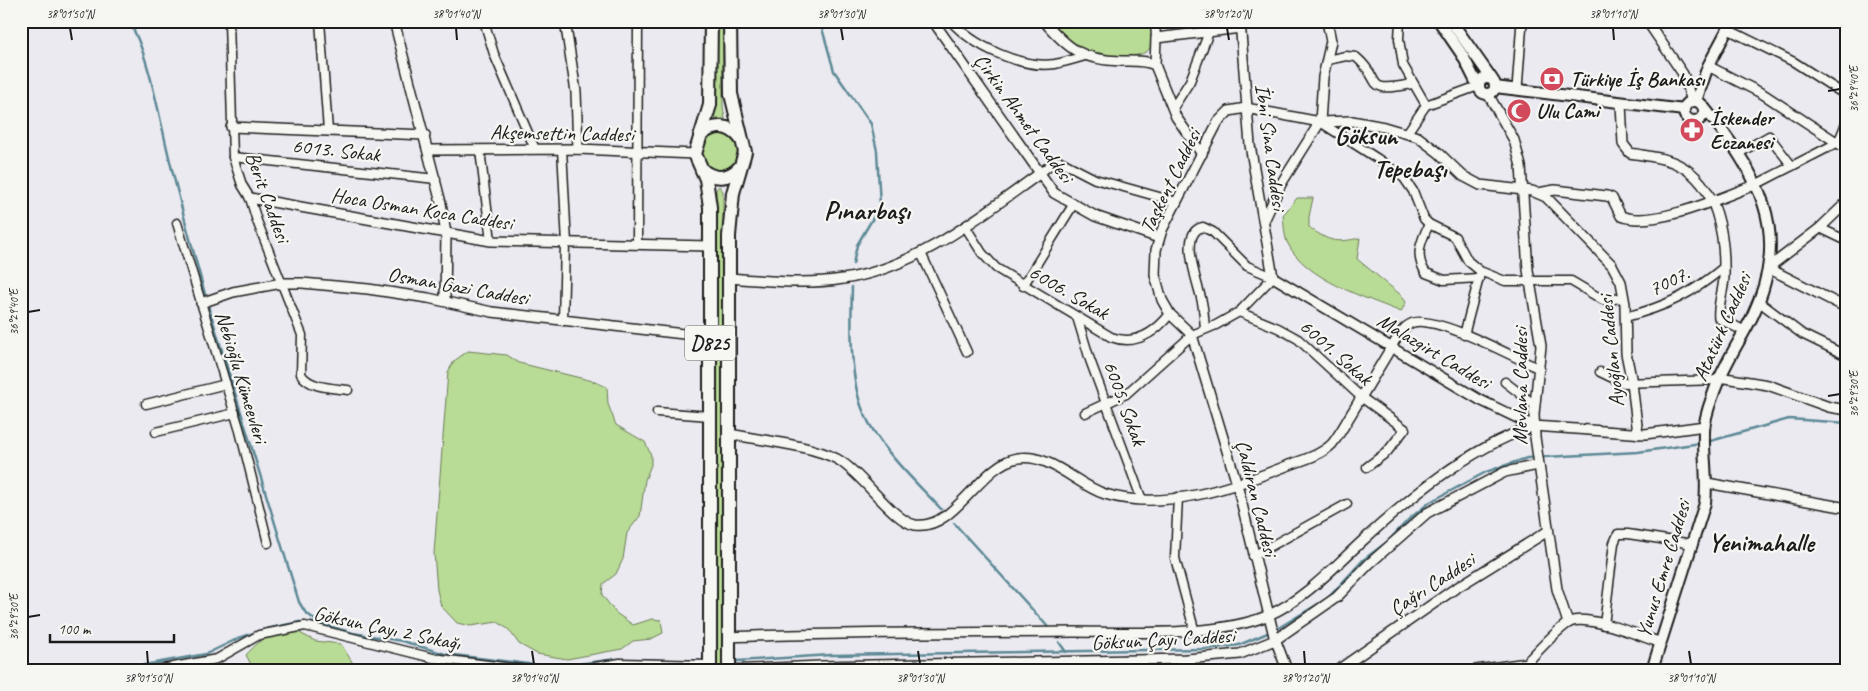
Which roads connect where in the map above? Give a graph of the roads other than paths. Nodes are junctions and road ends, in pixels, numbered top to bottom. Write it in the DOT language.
graph roads {
  1 [pos="229,21"];
  2 [pos="320,21"];
  3 [pos="394,21"];
  4 [pos="484,21"];
  5 [pos="565,21"];
  6 [pos="638,21"];
  7 [pos="711,21"];
  8 [pos="730,21"];
  9 [pos="933,21"];
  10 [pos="950,21"];
  11 [pos="1044,21"];
  12 [pos="1155,21"];
  13 [pos="1230,21"];
  14 [pos="1327,21"];
  15 [pos="1400,21"];
  16 [pos="1439,21"];
  17 [pos="1451,21"];
  18 [pos="1522,21"];
  19 [pos="1647,21"];
  20 [pos="1241,25"];
  21 [pos="1730,25"];
  22 [pos="1209,32"];
  23 [pos="1156,38"];
  24 [pos="1085,56"];
  25 [pos="1327,60"];
  26 [pos="1156,65"];
  27 [pos="1708,66"];
  28 [pos="1412,84"];
  29 [pos="1478,86"];
  30 [pos="1492,87"];
  31 [pos="1517,89"];
  32 [pos="1847,96"];
  33 [pos="1621,103"];
  34 [pos="1697,103"];
  35 [pos="1426,105"];
  36 [pos="1173,108"];
  37 [pos="1246,108"];
  38 [pos="1684,110"];
  39 [pos="1698,120"];
  40 [pos="1847,121"];
  41 [pos="1320,122"];
  42 [pos="230,127"];
  43 [pos="1720,130"];
  44 [pos="328,131"];
  45 [pos="1407,133"];
  46 [pos="425,135"];
  47 [pos="700,136"];
  48 [pos="742,141"];
  49 [pos="1837,142"];
  50 [pos="562,149"];
  51 [pos="578,149"];
  52 [pos="1847,149"];
  53 [pos="430,150"];
  54 [pos="480,150"];
  55 [pos="535,150"];
  56 [pos="637,151"];
  57 [pos="1740,153"];
  58 [pos="695,154"];
  59 [pos="1202,154"];
  60 [pos="233,157"];
  61 [pos="1792,166"];
  62 [pos="740,167"];
  63 [pos="702,170"];
  64 [pos="1038,174"];
  65 [pos="436,179"];
  66 [pos="1757,184"];
  67 [pos="1524,190"];
  68 [pos="1538,193"];
  69 [pos="250,198"];
  70 [pos="1712,201"];
  71 [pos="1178,202"];
  72 [pos="1847,202"];
  73 [pos="1073,205"];
  74 [pos="1264,221"];
  75 [pos="177,223"];
  76 [pos="1429,224"];
  77 [pos="965,226"];
  78 [pos="1820,228"];
  79 [pos="446,234"];
  80 [pos="1159,238"];
  81 [pos="491,241"];
  82 [pos="1847,241"];
  83 [pos="637,243"];
  84 [pos="566,244"];
  85 [pos="709,246"];
  86 [pos="921,253"];
  87 [pos="1724,267"];
  88 [pos="1768,268"];
  89 [pos="1480,274"];
  90 [pos="1273,276"];
  91 [pos="729,278"];
  92 [pos="1530,281"];
  93 [pos="282,283"];
  94 [pos="1023,286"];
  95 [pos="1624,298"];
  96 [pos="445,301"];
  97 [pos="1758,301"];
  98 [pos="201,303"];
  99 [pos="1847,308"];
  100 [pos="1239,312"];
  101 [pos="1170,314"];
  102 [pos="1077,317"];
  103 [pos="1625,317"];
  104 [pos="563,321"];
  105 [pos="1205,329"];
  106 [pos="1744,331"];
  107 [pos="1192,335"];
  108 [pos="1464,335"];
  109 [pos="710,337"];
  110 [pos="1392,346"];
  111 [pos="967,352"];
  112 [pos="1847,356"];
  113 [pos="1540,369"];
  114 [pos="1600,372"];
  115 [pos="1719,379"];
  116 [pos="1505,382"];
  117 [pos="226,384"];
  118 [pos="1632,384"];
  119 [pos="348,390"];
  120 [pos="1361,397"];
  121 [pos="146,404"];
  122 [pos="1107,405"];
  123 [pos="1535,405"];
  124 [pos="1847,410"];
  125 [pos="657,412"];
  126 [pos="235,413"];
  127 [pos="1086,413"];
  128 [pos="710,416"];
  129 [pos="1534,426"];
  130 [pos="1704,429"];
  131 [pos="156,432"];
  132 [pos="729,434"];
  133 [pos="1638,434"];
  134 [pos="1705,448"];
  135 [pos="1538,463"];
  136 [pos="1366,467"];
  137 [pos="1707,483"];
  138 [pos="1237,484"];
  139 [pos="1178,497"];
  140 [pos="1142,500"];
  141 [pos="1347,504"];
  142 [pos="1847,508"];
  143 [pos="1548,531"];
  144 [pos="268,543"];
  145 [pos="1693,544"];
  146 [pos="1253,556"];
  147 [pos="1269,618"];
  148 [pos="1568,623"];
  149 [pos="1604,625"];
  150 [pos="1194,629"];
  151 [pos="729,637"];
  152 [pos="1275,638"];
  153 [pos="1659,642"];
  154 [pos="1187,659"];
  155 [pos="1124,665"];
  156 [pos="1035,666"];
  157 [pos="1524,666"];
  158 [pos="710,667"];
  159 [pos="953,667"];
  160 [pos="157,670"];
  161 [pos="528,670"];
  162 [pos="576,670"];
  163 [pos="728,670"];
  164 [pos="1188,670"];
  165 [pos="1287,670"];
  166 [pos="1338,670"];
  167 [pos="1476,670"];
  168 [pos="1652,670"];
  1 -- 42 [label="street, Berit Caddesi"];
  2 -- 44 [label="street"];
  3 -- 46 [label="street"];
  4 -- 55 [label="street"];
  5 -- 51 [label="street"];
  6 -- 56 [label="street"];
  7 -- 47 [label="highway"];
  8 -- 48 [label="highway, D825"];
  9 -- 64 [label="street, Çirkin Ahmet Caddesi"];
  10 -- 24 [label="street"];
  11 -- 24 [label="street"];
  12 -- 23 [label="street"];
  13 -- 20 [label="street"];
  14 -- 25 [label="street"];
  15 -- 28 [label="street"];
  16 -- 29 [label="main road"];
  17 -- 30 [label="main road"];
  18 -- 31 [label="street"];
  19 -- 34 [label="street"];
  20 -- 22 [label="street"];
  20 -- 37 [label="street, İbni Sina Caddesi"];
  21 -- 27 [label="main road"];
  21 -- 32 [label="street"];
  22 -- 23 [label="street"];
  22 -- 36 [label="street"];
  23 -- 26 [label="street"];
  24 -- 26 [label="street"];
  25 -- 28 [label="street"];
  25 -- 41 [label="street"];
  26 -- 36 [label="street"];
  27 -- 34 [label="main road"];
  27 -- 49 [label="street"];
  28 -- 35 [label="street"];
  29 -- 30 [label="main road"];
  29 -- 30 [label="main road"];
  29 -- 35 [label="street"];
  30 -- 31 [label="main road, Atatürk Caddesi"];
  30 -- 67 [label="street, Mevlana Caddesi"];
  31 -- 33 [label="main road, Atatürk Caddesi"];
  33 -- 38 [label="main road, Atatürk Caddesi"];
  33 -- 70 [label="street"];
  34 -- 38 [label="main road"];
  34 -- 39 [label="main road"];
  34 -- 43 [label="main road, Atatürk Caddesi"];
  35 -- 45 [label="street"];
  36 -- 59 [label="street"];
  37 -- 41 [label="street, Ayoğlan Caddesi"];
  37 -- 59 [label="street, Taşkent Caddesi"];
  37 -- 74 [label="street, İbni Sina Caddesi"];
  38 -- 39 [label="main road, Atatürk Caddesi"];
  39 -- 43 [label="main road, Atatürk Caddesi"];
  40 -- 49 [label="street"];
  41 -- 45 [label="street, Ayoğlan Caddesi"];
  41 -- 74 [label="street"];
  41 -- 76 [label="street"];
  42 -- 44 [label="street"];
  42 -- 60 [label="street, Berit Caddesi"];
  43 -- 57 [label="main road, Atatürk Caddesi"];
  44 -- 46 [label="street"];
  45 -- 67 [label="street, Ayoğlan Caddesi"];
  46 -- 53 [label="street"];
  47 -- 48 [label="highway"];
  47 -- 58 [label="highway"];
  48 -- 62 [label="highway, D825"];
  49 -- 52 [label="street"];
  49 -- 61 [label="street"];
  50 -- 51 [label="street, Akşemsettin Caddesi"];
  50 -- 55 [label="street, Akşemsettin Caddesi"];
  50 -- 84 [label="street"];
  51 -- 56 [label="street, Akşemsettin Caddesi"];
  53 -- 54 [label="street, Akşemsettin Caddesi"];
  53 -- 65 [label="street"];
  54 -- 55 [label="street, Akşemsettin Caddesi"];
  54 -- 81 [label="street"];
  56 -- 58 [label="street, Akşemsettin Caddesi"];
  56 -- 83 [label="street"];
  57 -- 61 [label="street"];
  57 -- 66 [label="main road, Atatürk Caddesi"];
  58 -- 63 [label="highway, D825"];
  59 -- 71 [label="street, Taşkent Caddesi"];
  60 -- 65 [label="street, 6013. Sokak"];
  60 -- 69 [label="street, Berit Caddesi"];
  61 -- 66 [label="street"];
  62 -- 63 [label="highway"];
  62 -- 91 [label="highway, D825"];
  63 -- 85 [label="highway, D825"];
  64 -- 71 [label="street"];
  64 -- 73 [label="street, Çirkin Ahmet Caddesi"];
  64 -- 77 [label="street"];
  65 -- 79 [label="street"];
  66 -- 70 [label="street"];
  66 -- 88 [label="main road, Atatürk Caddesi"];
  67 -- 68 [label="street, Ayoğlan Caddesi"];
  67 -- 92 [label="street, Mevlana Caddesi"];
  68 -- 70 [label="street"];
  68 -- 95 [label="street, Ayoğlan Caddesi"];
  69 -- 79 [label="street, Hoca Osman Koca Caddesi"];
  69 -- 93 [label="street, Berit Caddesi"];
  70 -- 87 [label="street"];
  71 -- 80 [label="street, Taşkent Caddesi"];
  72 -- 78 [label="street"];
  73 -- 80 [label="street, Çirkin Ahmet Caddesi"];
  73 -- 94 [label="street"];
  74 -- 90 [label="street, İbni Sina Caddesi"];
  75 -- 98 [label="street, Nebioğlu Kümeevleri"];
  76 -- 89 [label="street"];
  76 -- 89 [label="street"];
  77 -- 86 [label="street"];
  77 -- 94 [label="street, 6006. Sokak"];
  78 -- 82 [label="street"];
  78 -- 88 [label="street"];
  79 -- 81 [label="street, Hoca Osman Koca Caddesi"];
  79 -- 96 [label="street"];
  80 -- 101 [label="street, Taşkent Caddesi"];
  81 -- 84 [label="street, Hoca Osman Koca Caddesi"];
  83 -- 84 [label="street, Hoca Osman Koca Caddesi"];
  83 -- 85 [label="street, Hoca Osman Koca Caddesi"];
  84 -- 104 [label="street"];
  85 -- 109 [label="highway, D825"];
  86 -- 91 [label="street"];
  86 -- 111 [label="street"];
  87 -- 103 [label="street, 7007."];
  87 -- 106 [label="street"];
  88 -- 97 [label="main road, Atatürk Caddesi"];
  88 -- 99 [label="street"];
  89 -- 92 [label="street"];
  89 -- 108 [label="street"];
  90 -- 100 [label="street"];
  90 -- 105 [label="street"];
  90 -- 110 [label="street, Malazgirt Caddesi"];
  91 -- 132 [label="highway, D825"];
  92 -- 95 [label="street"];
  92 -- 113 [label="street, Mevlana Caddesi"];
  93 -- 96 [label="street, Osman Gazi Caddesi"];
  93 -- 98 [label="street, Osman Gazi Caddesi"];
  93 -- 119 [label="street, Berit Caddesi"];
  94 -- 102 [label="street, 6006. Sokak"];
  95 -- 103 [label="street, Ayoğlan Caddesi"];
  96 -- 104 [label="street, Osman Gazi Caddesi"];
  97 -- 106 [label="main road, Atatürk Caddesi"];
  97 -- 112 [label="street"];
  98 -- 117 [label="street, Nebioğlu Kümeevleri"];
  100 -- 105 [label="street"];
  100 -- 120 [label="street, 6001. Sokak"];
  101 -- 102 [label="street, 6006. Sokak"];
  101 -- 107 [label="street, Taşkent Caddesi"];
  102 -- 122 [label="street, 6005. Sokak"];
  103 -- 118 [label="street, Ayoğlan Caddesi"];
  104 -- 109 [label="street, Osman Gazi Caddesi"];
  105 -- 107 [label="street"];
  106 -- 115 [label="main road, Atatürk Caddesi"];
  107 -- 122 [label="street"];
  107 -- 138 [label="street, Çaldıran Caddesi"];
  108 -- 110 [label="street"];
  108 -- 113 [label="street"];
  109 -- 128 [label="highway, D825"];
  110 -- 120 [label="street"];
  110 -- 129 [label="street, Malazgirt Caddesi"];
  113 -- 123 [label="street, Mevlana Caddesi"];
  114 -- 118 [label="street"];
  115 -- 118 [label="street"];
  115 -- 124 [label="street"];
  115 -- 130 [label="main road, Atatürk Caddesi"];
  116 -- 123 [label="street"];
  117 -- 121 [label="street"];
  117 -- 126 [label="street, Nebioğlu Kümeevleri"];
  118 -- 133 [label="street, Ayoğlan Caddesi"];
  120 -- 136 [label="street, 6001. Sokak"];
  120 -- 138 [label="street"];
  122 -- 127 [label="street"];
  122 -- 140 [label="street, 6005. Sokak"];
  123 -- 129 [label="street, Mevlana Caddesi"];
  125 -- 128 [label="street"];
  126 -- 131 [label="street"];
  126 -- 144 [label="street, Nebioğlu Kümeevleri"];
  128 -- 158 [label="highway, D825"];
  129 -- 133 [label="street, Malazgirt Caddesi"];
  129 -- 135 [label="street, Mevlana Caddesi"];
  129 -- 147 [label="street, Göksun Çayı Caddesi"];
  130 -- 133 [label="street, Malazgirt Caddesi"];
  130 -- 134 [label="main road, Atatürk Caddesi"];
  132 -- 140 [label="street"];
  132 -- 151 [label="highway, D825"];
  134 -- 137 [label="main road, Yunus Emre Caddesi"];
  135 -- 143 [label="street, Mevlana Caddesi"];
  135 -- 152 [label="street, Göksun Çayı Caddesi"];
  137 -- 142 [label="street"];
  137 -- 145 [label="main road, Yunus Emre Caddesi"];
  138 -- 139 [label="street"];
  138 -- 146 [label="street, Çaldıran Caddesi"];
  139 -- 140 [label="street"];
  139 -- 150 [label="street"];
  141 -- 146 [label="street"];
  143 -- 148 [label="street, Mevlana Caddesi"];
  143 -- 166 [label="street, Çağrı Caddesi"];
  145 -- 149 [label="street"];
  145 -- 153 [label="main road, Yunus Emre Caddesi"];
  146 -- 147 [label="street, Çaldıran Caddesi"];
  147 -- 150 [label="street, Göksun Çayı Caddesi"];
  147 -- 152 [label="street, Çaldıran Caddesi"];
  148 -- 149 [label="street"];
  148 -- 157 [label="street"];
  149 -- 153 [label="street"];
  150 -- 151 [label="street, Göksun Çayı Caddesi"];
  151 -- 163 [label="highway, D825"];
  152 -- 154 [label="street, Göksun Çayı Caddesi"];
  152 -- 165 [label="street, Çaldıran Caddesi"];
  153 -- 168 [label="main road, Yunus Emre Caddesi"];
  154 -- 155 [label="street, Göksun Çayı Caddesi"];
  154 -- 164 [label="street"];
  155 -- 156 [label="street, Göksun Çayı Caddesi"];
  156 -- 159 [label="street, Göksun Çayı Caddesi"];
  157 -- 167 [label="street"];
  158 -- 162 [label="street"];
  159 -- 163 [label="street, Göksun Çayı Caddesi"];
  160 -- 161 [label="street, Göksun Çayı 2 Sokağı"];
}
